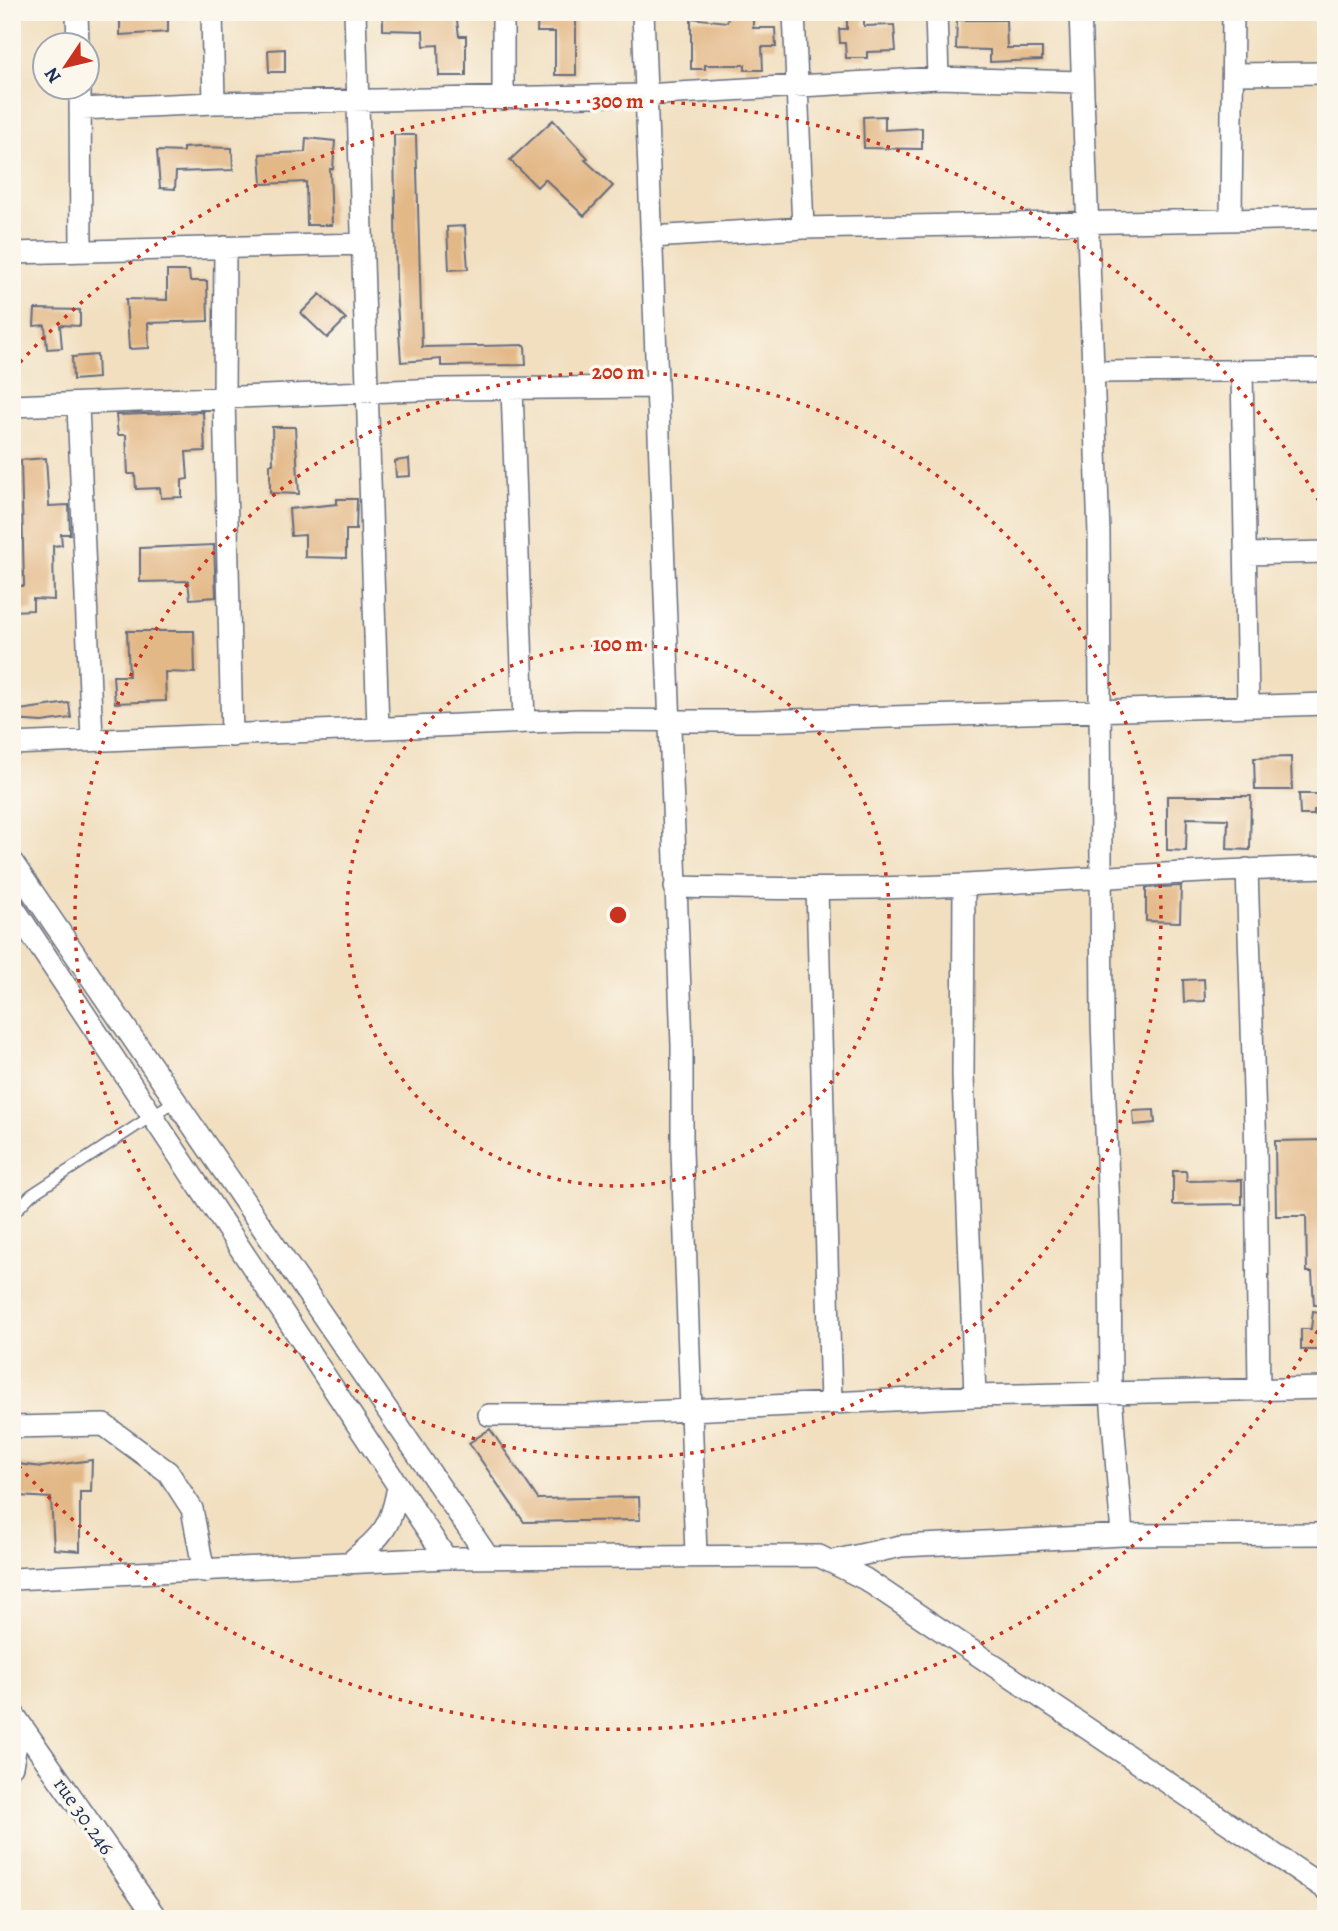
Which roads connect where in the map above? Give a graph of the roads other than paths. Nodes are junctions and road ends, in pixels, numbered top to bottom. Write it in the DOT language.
graph roads {
  1 [pos="77,12"];
  2 [pos="212,12"];
  3 [pos="355,12"];
  4 [pos="503,12"];
  5 [pos="643,12"];
  6 [pos="794,12"];
  7 [pos="936,12"];
  8 [pos="1080,12"];
  9 [pos="1233,12"];
  10 [pos="78,32"];
  11 [pos="1326,73"];
  12 [pos="1234,74"];
  13 [pos="938,78"];
  14 [pos="1081,82"];
  15 [pos="797,85"];
  16 [pos="644,95"];
  17 [pos="503,99"];
  18 [pos="81,102"];
  19 [pos="356,102"];
  20 [pos="214,103"];
  21 [pos="81,109"];
  22 [pos="1231,218"];
  23 [pos="1326,218"];
  24 [pos="1089,222"];
  25 [pos="803,228"];
  26 [pos="651,237"];
  27 [pos="362,244"];
  28 [pos="225,247"];
  29 [pos="80,251"];
  30 [pos="12,253"];
  31 [pos="1326,370"];
  32 [pos="1242,371"];
  33 [pos="1095,372"];
  34 [pos="655,387"];
  35 [pos="512,388"];
  36 [pos="368,392"];
  37 [pos="224,398"];
  38 [pos="78,406"];
  39 [pos="12,407"];
  40 [pos="1326,552"];
  41 [pos="1246,554"];
  42 [pos="1248,704"];
  43 [pos="1326,704"];
  44 [pos="1099,710"];
  45 [pos="670,721"];
  46 [pos="524,722"];
  47 [pos="378,728"];
  48 [pos="232,736"];
  49 [pos="92,739"];
  50 [pos="12,744"];
  51 [pos="12,862"];
  52 [pos="1326,867"];
  53 [pos="1247,869"];
  54 [pos="1101,878"];
  55 [pos="964,885"];
  56 [pos="675,887"];
  57 [pos="817,889"];
  58 [pos="12,905"];
  59 [pos="176,1100"];
  60 [pos="153,1114"];
  61 [pos="31,1195"];
  62 [pos="12,1201"];
  63 [pos="12,1215"];
  64 [pos="1326,1388"];
  65 [pos="1258,1390"];
  66 [pos="1111,1394"];
  67 [pos="975,1396"];
  68 [pos="831,1403"];
  69 [pos="691,1409"];
  70 [pos="489,1415"];
  71 [pos="12,1427"];
  72 [pos="398,1486"];
  73 [pos="1326,1534"];
  74 [pos="1122,1535"];
  75 [pos="696,1556"];
  76 [pos="488,1557"];
  77 [pos="446,1558"];
  78 [pos="833,1561"];
  79 [pos="348,1564"];
  80 [pos="204,1572"];
  81 [pos="12,1579"];
  82 [pos="15,1720"];
  83 [pos="12,1766"];
  84 [pos="1326,1889"];
  85 [pos="157,1919"];
  1 -- 10 [label="street"];
  2 -- 20 [label="street"];
  3 -- 19 [label="street"];
  4 -- 17 [label="street"];
  5 -- 16 [label="street"];
  6 -- 15 [label="street"];
  7 -- 13 [label="street"];
  8 -- 14 [label="street"];
  9 -- 12 [label="street"];
  11 -- 12 [label="street"];
  12 -- 22 [label="street"];
  13 -- 14 [label="street"];
  13 -- 15 [label="street"];
  14 -- 24 [label="street"];
  15 -- 16 [label="street"];
  15 -- 25 [label="street"];
  16 -- 17 [label="street"];
  16 -- 26 [label="street"];
  17 -- 19 [label="street"];
  18 -- 21 [label="street"];
  19 -- 20 [label="street"];
  19 -- 27 [label="street"];
  20 -- 21 [label="street"];
  21 -- 29 [label="street"];
  22 -- 23 [label="street"];
  22 -- 24 [label="street"];
  24 -- 25 [label="street"];
  24 -- 33 [label="street"];
  25 -- 26 [label="street"];
  26 -- 34 [label="street"];
  27 -- 28 [label="street"];
  27 -- 36 [label="street"];
  28 -- 29 [label="street"];
  28 -- 37 [label="street"];
  29 -- 30 [label="street"];
  31 -- 32 [label="street"];
  32 -- 33 [label="street"];
  32 -- 41 [label="street"];
  33 -- 44 [label="street"];
  34 -- 35 [label="street"];
  34 -- 45 [label="street"];
  35 -- 36 [label="street"];
  35 -- 46 [label="street"];
  36 -- 37 [label="street"];
  36 -- 47 [label="street"];
  37 -- 38 [label="street"];
  37 -- 48 [label="street"];
  38 -- 39 [label="street"];
  38 -- 49 [label="street"];
  40 -- 41 [label="street"];
  41 -- 42 [label="street"];
  42 -- 43 [label="street"];
  42 -- 44 [label="street"];
  44 -- 45 [label="street"];
  44 -- 54 [label="street"];
  45 -- 46 [label="street"];
  45 -- 56 [label="street"];
  46 -- 47 [label="street"];
  47 -- 48 [label="street"];
  48 -- 49 [label="street"];
  49 -- 50 [label="street"];
  51 -- 59 [label="street"];
  52 -- 53 [label="street"];
  53 -- 54 [label="street"];
  53 -- 65 [label="street"];
  54 -- 55 [label="street"];
  54 -- 66 [label="street"];
  55 -- 57 [label="street"];
  55 -- 67 [label="street"];
  56 -- 57 [label="street"];
  56 -- 69 [label="street"];
  57 -- 68 [label="street"];
  58 -- 60 [label="street"];
  59 -- 60 [label="lane"];
  59 -- 76 [label="street"];
  60 -- 61 [label="lane"];
  60 -- 72 [label="street"];
  61 -- 62 [label="lane"];
  61 -- 63 [label="lane"];
  64 -- 65 [label="street"];
  65 -- 66 [label="street"];
  66 -- 67 [label="street"];
  66 -- 74 [label="street"];
  67 -- 68 [label="street"];
  68 -- 69 [label="street"];
  69 -- 70 [label="street"];
  69 -- 75 [label="street"];
  71 -- 80 [label="street"];
  72 -- 77 [label="street"];
  72 -- 79 [label="street"];
  73 -- 74 [label="street"];
  74 -- 78 [label="street"];
  75 -- 76 [label="street"];
  75 -- 78 [label="street"];
  76 -- 77 [label="street"];
  77 -- 79 [label="street"];
  78 -- 84 [label="street"];
  79 -- 80 [label="street"];
  80 -- 81 [label="street"];
  82 -- 83 [label="street"];
  82 -- 85 [label="street, rue 30.246"];
}
